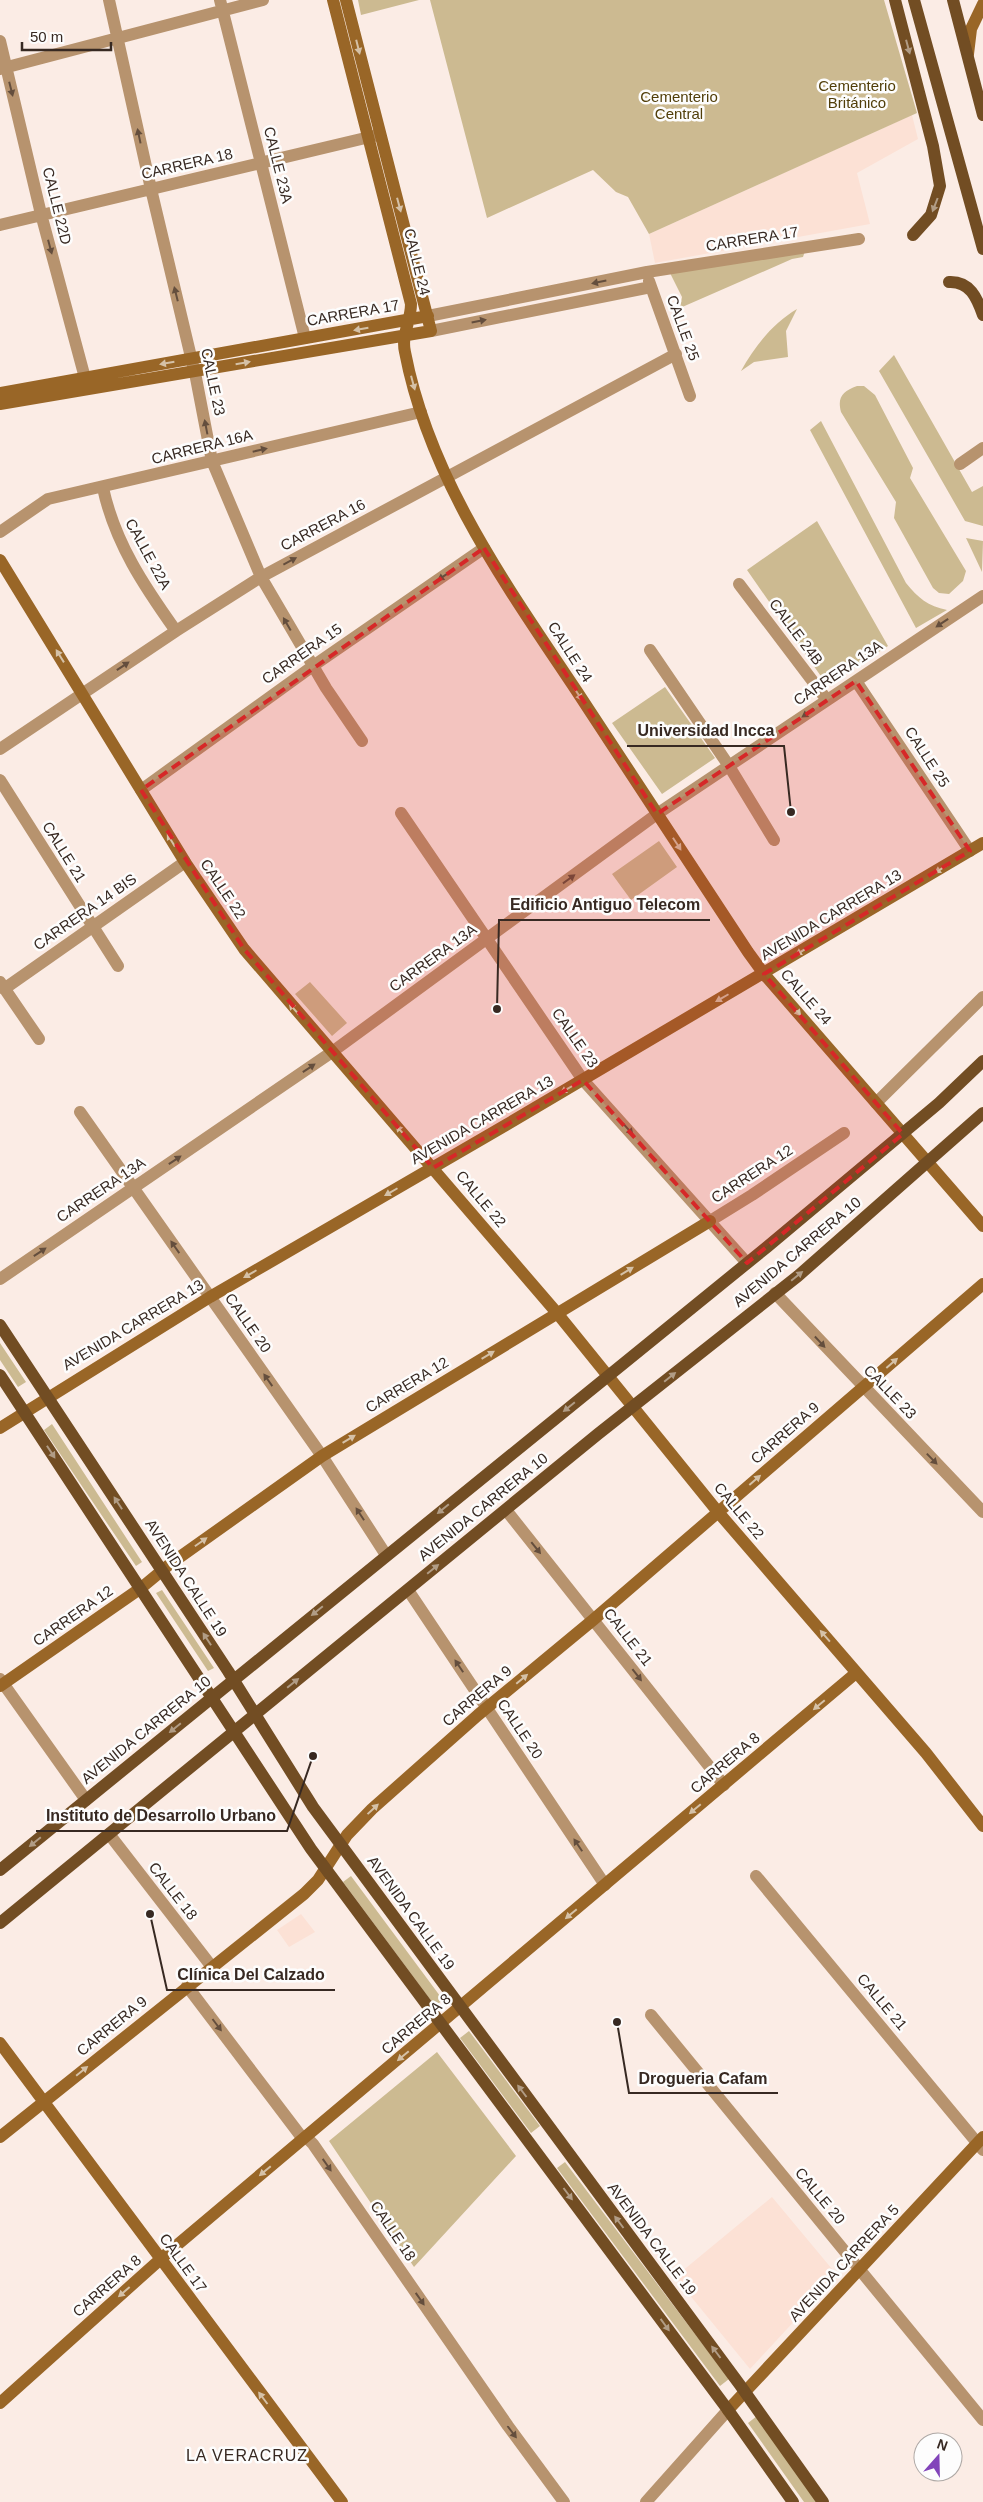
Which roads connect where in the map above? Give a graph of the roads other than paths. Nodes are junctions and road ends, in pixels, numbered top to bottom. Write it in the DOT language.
graph roads {
  1 [pos="108,0"];
  2 [pos="263,0"];
  3 [pos="333,0"];
  4 [pos="346,0"];
  5 [pos="895,0"];
  6 [pos="914,0"];
  7 [pos="953,0"];
  8 [pos="983,4"];
  9 [pos="222,6"];
  10 [pos="118,39"];
  11 [pos="0,41"];
  12 [pos="968,59"];
  13 [pos="3,68"];
  14 [pos="983,115"];
  15 [pos="375,136"];
  16 [pos="261,164"];
  17 [pos="150,189"];
  18 [pos="41,214"];
  19 [pos="0,225"];
  20 [pos="913,235"];
  21 [pos="859,239"];
  22 [pos="983,249"];
  23 [pos="647,272"];
  24 [pos="949,282"];
  25 [pos="651,287"];
  26 [pos="983,315"];
  27 [pos="428,316"];
  28 [pos="409,320"];
  29 [pos="431,330"];
  30 [pos="404,335"];
  31 [pos="305,338"];
  32 [pos="676,354"];
  33 [pos="193,365"];
  34 [pos="85,378"];
  35 [pos="0,393"];
  36 [pos="690,396"];
  37 [pos="0,404"];
  38 [pos="421,412"];
  39 [pos="983,448"];
  40 [pos="212,461"];
  41 [pos="960,464"];
  42 [pos="446,477"];
  43 [pos="103,488"];
  44 [pos="0,532"];
  45 [pos="484,548"];
  46 [pos="0,560"];
  47 [pos="261,577"];
  48 [pos="739,584"];
  49 [pos="983,596"];
  50 [pos="176,630"];
  51 [pos="650,650"];
  52 [pos="312,666"];
  53 [pos="856,681"];
  54 [pos="82,693"];
  55 [pos="827,700"];
  56 [pos="362,741"];
  57 [pos="0,749"];
  58 [pos="729,766"];
  59 [pos="0,780"];
  60 [pos="141,790"];
  61 [pos="401,813"];
  62 [pos="657,814"];
  63 [pos="774,840"];
  64 [pos="983,843"];
  65 [pos="970,851"];
  66 [pos="185,862"];
  67 [pos="92,926"];
  68 [pos="487,939"];
  69 [pos="118,966"];
  70 [pos="764,974"];
  71 [pos="2,986"];
  72 [pos="983,997"];
  73 [pos="39,1040"];
  74 [pos="332,1052"];
  75 [pos="983,1061"];
  76 [pos="584,1080"];
  77 [pos="876,1103"];
  78 [pos="80,1112"];
  79 [pos="983,1113"];
  80 [pos="844,1133"];
  81 [pos="903,1134"];
  82 [pos="928,1162"];
  83 [pos="433,1168"];
  84 [pos="133,1188"];
  85 [pos="710,1221"];
  86 [pos="983,1226"];
  87 [pos="747,1263"];
  88 [pos="0,1279"];
  89 [pos="983,1284"];
  90 [pos="775,1293"];
  91 [pos="210,1297"];
  92 [pos="557,1313"];
  93 [pos="0,1325"];
  94 [pos="0,1375"];
  95 [pos="607,1376"];
  96 [pos="863,1388"];
  97 [pos="48,1396"];
  98 [pos="632,1407"];
  99 [pos="24,1412"];
  100 [pos="0,1428"];
  101 [pos="322,1456"];
  102 [pos="506,1510"];
  103 [pos="718,1512"];
  104 [pos="983,1512"];
  105 [pos="386,1555"];
  106 [pos="162,1570"];
  107 [pos="141,1588"];
  108 [pos="408,1590"];
  109 [pos="593,1620"];
  110 [pos="856,1673"];
  111 [pos="234,1679"];
  112 [pos="1,1683"];
  113 [pos="212,1697"];
  114 [pos="487,1708"];
  115 [pos="256,1714"];
  116 [pos="235,1732"];
  117 [pos="724,1785"];
  118 [pos="86,1800"];
  119 [pos="983,1826"];
  120 [pos="109,1834"];
  121 [pos="341,1845"];
  122 [pos="326,1868"];
  123 [pos="0,1870"];
  124 [pos="756,1876"];
  125 [pos="605,1885"];
  126 [pos="0,1923"];
  127 [pos="212,1967"];
  128 [pos="187,1986"];
  129 [pos="460,2007"];
  130 [pos="651,2015"];
  131 [pos="440,2024"];
  132 [pos="0,2043"];
  133 [pos="44,2101"];
  134 [pos="0,2137"];
  135 [pos="306,2137"];
  136 [pos="981,2143"];
  137 [pos="161,2261"];
  138 [pos="861,2270"];
  139 [pos="745,2392"];
  140 [pos="0,2403"];
  141 [pos="728,2410"];
  142 [pos="983,2420"];
  143 [pos="342,2502"];
  144 [pos="564,2502"];
  145 [pos="646,2502"];
  146 [pos="793,2502"];
  147 [pos="823,2502"];
  1 -- 10 [label="street, CALLE 23"];
  2 -- 9 [label="street"];
  3 -- 15 [label="street, CALLE 24"];
  4 -- 15 [label="street, CALLE 24, one-way"];
  5 -- 20 [label="main road, one-way"];
  6 -- 22 [label="main road"];
  7 -- 12 [label="main road"];
  8 -- 12 [label="street"];
  9 -- 10 [label="street"];
  9 -- 16 [label="street, CALLE 23A"];
  10 -- 13 [label="street"];
  17 -- 10 [label="street, CALLE 23, one-way"];
  11 -- 13 [label="street, CALLE 22D"];
  12 -- 14 [label="main road"];
  13 -- 18 [label="street, CALLE 22D, one-way"];
  15 -- 16 [label="street, CARRERA 18"];
  15 -- 27 [label="street, CALLE 24, one-way"];
  15 -- 28 [label="street, CALLE 24"];
  16 -- 17 [label="street, CARRERA 18"];
  16 -- 31 [label="street, CALLE 23A"];
  17 -- 18 [label="street, CARRERA 18"];
  33 -- 17 [label="street, CALLE 23, one-way"];
  18 -- 19 [label="street, CARRERA 18"];
  18 -- 34 [label="street, CALLE 22D, one-way"];
  21 -- 23 [label="street, CARRERA 17"];
  23 -- 25 [label="street, CALLE 25"];
  23 -- 27 [label="street, CARRERA 17, one-way"];
  24 -- 26 [label="main road"];
  29 -- 25 [label="street, CARRERA 17, one-way"];
  25 -- 32 [label="street, CALLE 25"];
  27 -- 28 [label="street, CARRERA 17"];
  27 -- 29 [label="street, CALLE 24"];
  28 -- 30 [label="street, CALLE 24"];
  28 -- 31 [label="street, CARRERA 17, one-way"];
  29 -- 30 [label="street, CARRERA 17"];
  33 -- 30 [label="street, CARRERA 17, one-way"];
  30 -- 38 [label="street, CALLE 24, one-way"];
  31 -- 33 [label="street, CARRERA 17"];
  32 -- 36 [label="street, CALLE 25"];
  32 -- 42 [label="street, CARRERA 16"];
  33 -- 34 [label="street, CARRERA 17, one-way"];
  33 -- 37 [label="street, CARRERA 17"];
  40 -- 33 [label="street, CALLE 23, one-way"];
  34 -- 35 [label="street, CARRERA 17"];
  40 -- 38 [label="street, CARRERA 16A, one-way"];
  38 -- 42 [label="street, CALLE 24"];
  39 -- 41 [label="street"];
  40 -- 43 [label="street, CARRERA 16A"];
  40 -- 47 [label="street, CALLE 23"];
  42 -- 45 [label="street, CALLE 24"];
  47 -- 42 [label="street, CARRERA 16, one-way"];
  43 -- 44 [label="street, CARRERA 16A"];
  43 -- 50 [label="street, CALLE 22A"];
  45 -- 52 [label="street, CARRERA 15, one-way"];
  45 -- 62 [label="street, CALLE 24, one-way"];
  54 -- 46 [label="street, CALLE 22, one-way"];
  47 -- 50 [label="street, CARRERA 16"];
  52 -- 47 [label="street, CALLE 23, one-way"];
  48 -- 55 [label="street, CALLE 24B"];
  49 -- 53 [label="street, CARRERA 13A, one-way"];
  54 -- 50 [label="street, CARRERA 16, one-way"];
  51 -- 58 [label="street"];
  52 -- 56 [label="street, CALLE 23"];
  52 -- 60 [label="street, CARRERA 15"];
  53 -- 55 [label="street, CARRERA 13A"];
  53 -- 65 [label="street, CALLE 25"];
  54 -- 57 [label="street, CARRERA 16"];
  54 -- 60 [label="street, CALLE 22"];
  55 -- 58 [label="street, CARRERA 13A, one-way"];
  58 -- 62 [label="street, CARRERA 13A"];
  58 -- 63 [label="street"];
  59 -- 67 [label="street, CALLE 21"];
  66 -- 60 [label="street, CALLE 22, one-way"];
  61 -- 68 [label="street, CALLE 23"];
  68 -- 62 [label="street, CARRERA 13A, one-way"];
  62 -- 70 [label="street, CALLE 24, one-way"];
  64 -- 65 [label="street, AVENIDA CARRERA 13"];
  65 -- 70 [label="street, AVENIDA CARRERA 13, one-way"];
  66 -- 67 [label="street, CARRERA 14 BIS"];
  74 -- 66 [label="street, CALLE 22, one-way"];
  67 -- 69 [label="street, CALLE 21"];
  67 -- 71 [label="street, CARRERA 14 BIS"];
  68 -- 74 [label="street, CARRERA 13A"];
  68 -- 76 [label="street, CALLE 23"];
  70 -- 76 [label="street, AVENIDA CARRERA 13, one-way"];
  70 -- 77 [label="street, CALLE 24, one-way"];
  71 -- 73 [label="street"];
  72 -- 77 [label="street"];
  83 -- 74 [label="street, CALLE 22, one-way"];
  84 -- 74 [label="street, CARRERA 13A, one-way"];
  75 -- 81 [label="main road, AVENIDA CARRERA 10"];
  76 -- 83 [label="street, AVENIDA CARRERA 13, one-way"];
  76 -- 85 [label="street, CALLE 23, one-way"];
  77 -- 81 [label="street, CALLE 24"];
  78 -- 84 [label="street, CALLE 20"];
  79 -- 82 [label="main road, AVENIDA CARRERA 10"];
  80 -- 85 [label="street, CARRERA 12"];
  81 -- 82 [label="street, CALLE 24"];
  81 -- 87 [label="main road, AVENIDA CARRERA 10"];
  82 -- 86 [label="street, CALLE 24"];
  90 -- 82 [label="main road, AVENIDA CARRERA 10, one-way"];
  83 -- 91 [label="street, AVENIDA CARRERA 13, one-way"];
  83 -- 92 [label="street, CALLE 22"];
  88 -- 84 [label="street, CARRERA 13A, one-way"];
  91 -- 84 [label="street, CALLE 20, one-way"];
  85 -- 87 [label="street, CALLE 23"];
  92 -- 85 [label="street, CARRERA 12, one-way"];
  87 -- 95 [label="main road, AVENIDA CARRERA 10"];
  96 -- 89 [label="street, CARRERA 9, one-way"];
  90 -- 96 [label="street, CALLE 23, one-way"];
  98 -- 90 [label="main road, AVENIDA CARRERA 10, one-way"];
  91 -- 97 [label="street, AVENIDA CARRERA 13"];
  101 -- 91 [label="street, CALLE 20, one-way"];
  92 -- 95 [label="street, CALLE 22"];
  101 -- 92 [label="street, CARRERA 12, one-way"];
  93 -- 97 [label="main road, AVENIDA CALLE 19"];
  94 -- 99 [label="main road"];
  95 -- 98 [label="street, CALLE 22"];
  95 -- 105 [label="main road, AVENIDA CARRERA 10, one-way"];
  103 -- 96 [label="street, CARRERA 9, one-way"];
  96 -- 104 [label="street, CALLE 23, one-way"];
  97 -- 99 [label="street, AVENIDA CARRERA 13"];
  106 -- 97 [label="main road, AVENIDA CALLE 19, one-way"];
  98 -- 102 [label="main road, AVENIDA CARRERA 10"];
  98 -- 103 [label="street, CALLE 22"];
  99 -- 100 [label="street, AVENIDA CARRERA 13"];
  99 -- 107 [label="main road, one-way"];
  105 -- 101 [label="street, CALLE 20, one-way"];
  106 -- 101 [label="street, CARRERA 12, one-way"];
  108 -- 102 [label="main road, AVENIDA CARRERA 10, one-way"];
  102 -- 109 [label="street, CALLE 21, one-way"];
  103 -- 109 [label="street, CARRERA 9"];
  110 -- 103 [label="street, CALLE 22, one-way"];
  105 -- 111 [label="main road, AVENIDA CARRERA 10, one-way"];
  106 -- 107 [label="street, CARRERA 12"];
  111 -- 106 [label="main road, AVENIDA CALLE 19, one-way"];
  107 -- 112 [label="street, CARRERA 12"];
  107 -- 113 [label="main road"];
  114 -- 108 [label="street, CALLE 20, one-way"];
  115 -- 108 [label="main road, AVENIDA CARRERA 10, one-way"];
  114 -- 109 [label="street, CARRERA 9, one-way"];
  109 -- 117 [label="street, CALLE 21, one-way"];
  110 -- 117 [label="street, CARRERA 8, one-way"];
  110 -- 119 [label="street, CALLE 22"];
  111 -- 113 [label="main road, AVENIDA CARRERA 10"];
  111 -- 115 [label="main road, AVENIDA CALLE 19"];
  112 -- 118 [label="street"];
  113 -- 116 [label="main road"];
  113 -- 118 [label="main road, AVENIDA CARRERA 10, one-way"];
  121 -- 114 [label="street, CARRERA 9, one-way"];
  125 -- 114 [label="street, CALLE 20, one-way"];
  115 -- 116 [label="main road, AVENIDA CARRERA 10"];
  115 -- 121 [label="main road, AVENIDA CALLE 19"];
  116 -- 120 [label="main road, AVENIDA CARRERA 10"];
  116 -- 122 [label="main road"];
  117 -- 125 [label="street, CARRERA 8, one-way"];
  118 -- 123 [label="main road, AVENIDA CARRERA 10, one-way"];
  120 -- 126 [label="main road, AVENIDA CARRERA 10"];
  120 -- 127 [label="street, CALLE 18"];
  121 -- 122 [label="street, CARRERA 9"];
  121 -- 129 [label="main road, AVENIDA CALLE 19"];
  122 -- 127 [label="street, CARRERA 9"];
  122 -- 131 [label="main road"];
  124 -- 136 [label="street, CALLE 21"];
  125 -- 129 [label="street, CARRERA 8, one-way"];
  127 -- 128 [label="street, CARRERA 9"];
  133 -- 128 [label="street, CARRERA 9, one-way"];
  128 -- 135 [label="street, CALLE 18, one-way"];
  129 -- 131 [label="street, CARRERA 8"];
  139 -- 129 [label="main road, AVENIDA CALLE 19, one-way"];
  130 -- 138 [label="street, CALLE 20"];
  131 -- 135 [label="street, CARRERA 8, one-way"];
  131 -- 141 [label="main road, one-way"];
  132 -- 133 [label="street, CALLE 17"];
  133 -- 134 [label="street, CARRERA 9"];
  133 -- 137 [label="street, CALLE 17"];
  135 -- 137 [label="street, CARRERA 8, one-way"];
  135 -- 144 [label="street, CALLE 18, one-way"];
  136 -- 138 [label="street, AVENIDA CARRERA 5"];
  137 -- 140 [label="street, CARRERA 8, one-way"];
  143 -- 137 [label="street, CALLE 17, one-way"];
  138 -- 139 [label="street, AVENIDA CARRERA 5"];
  138 -- 142 [label="street, CALLE 20"];
  139 -- 141 [label="street, AVENIDA CARRERA 5"];
  139 -- 147 [label="main road, AVENIDA CALLE 19"];
  141 -- 145 [label="street"];
  141 -- 146 [label="main road"];
}
